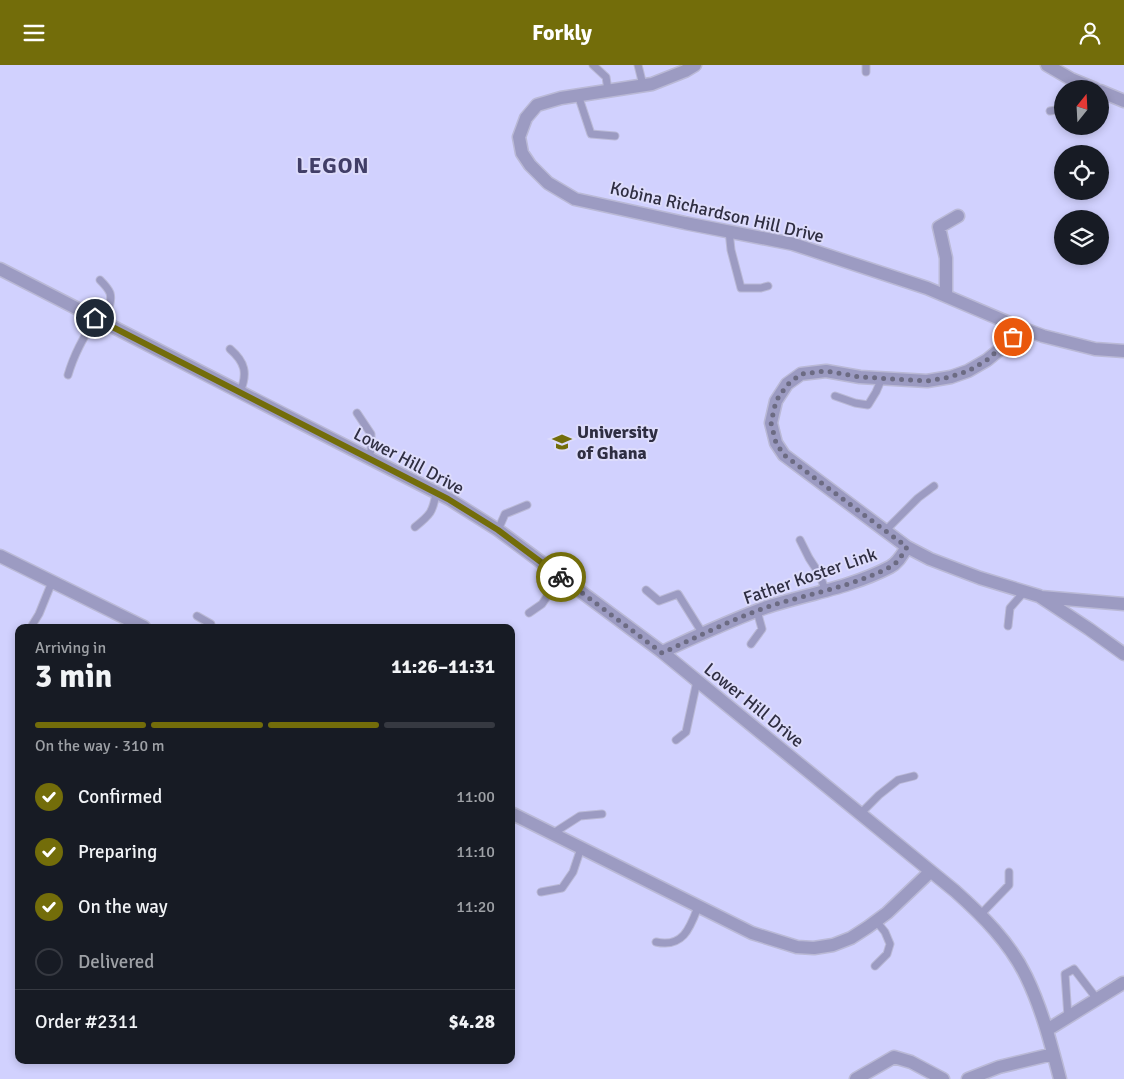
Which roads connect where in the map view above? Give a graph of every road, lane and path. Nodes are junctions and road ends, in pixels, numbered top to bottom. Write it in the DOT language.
graph roads {
  1 [pos="593,65"];
  2 [pos="638,65"];
  3 [pos="695,65"];
  4 [pos="1047,65"];
  5 [pos="1073,80"];
  6 [pos="644,85"];
  7 [pos="608,90"];
  8 [pos="578,95"];
  9 [pos="1109,95"];
  10 [pos="1124,101"];
  11 [pos="1054,110"];
  12 [pos="1050,111"];
  13 [pos="615,136"];
  14 [pos="958,217"];
  15 [pos="729,231"];
  16 [pos="0,269"];
  17 [pos="100,280"];
  18 [pos="768,286"];
  19 [pos="946,296"];
  20 [pos="95,318"];
  21 [pos="1021,328"];
  22 [pos="230,349"];
  23 [pos="1124,351"];
  24 [pos="68,375"];
  25 [pos="882,378"];
  26 [pos="240,392"];
  27 [pos="835,396"];
  28 [pos="357,413"];
  29 [pos="368,459"];
  30 [pos="934,485"];
  31 [pos="436,493"];
  32 [pos="527,505"];
  33 [pos="415,527"];
  34 [pos="498,530"];
  35 [pos="885,531"];
  36 [pos="800,540"];
  37 [pos="907,547"];
  38 [pos="0,556"];
  39 [pos="558,575"];
  40 [pos="52,582"];
  41 [pos="646,590"];
  42 [pos="825,590"];
  43 [pos="1024,592"];
  44 [pos="1039,597"];
  45 [pos="1124,605"];
  46 [pos="757,611"];
  47 [pos="529,613"];
  48 [pos="197,616"];
  49 [pos="33,624"];
  50 [pos="138,624"];
  51 [pos="211,624"];
  52 [pos="1008,625"];
  53 [pos="703,634"];
  54 [pos="751,644"];
  55 [pos="662,653"];
  56 [pos="1124,654"];
  57 [pos="697,681"];
  58 [pos="676,740"];
  59 [pos="914,776"];
  60 [pos="602,814"];
  61 [pos="860,814"];
  62 [pos="515,815"];
  63 [pos="552,834"];
  64 [pos="581,848"];
  65 [pos="930,871"];
  66 [pos="1009,872"];
  67 [pos="541,892"];
  68 [pos="698,907"];
  69 [pos="980,914"];
  70 [pos="876,921"];
  71 [pos="656,942"];
  72 [pos="874,966"];
  73 [pos="1123,983"];
  74 [pos="1097,999"];
  75 [pos="1068,1017"];
  76 [pos="1047,1030"];
  77 [pos="1053,1054"];
  78 [pos="856,1079"];
  79 [pos="943,1079"];
  80 [pos="968,1079"];
  81 [pos="1060,1079"];
  1 -- 7 [label="lane"];
  2 -- 6 [label="lane"];
  3 -- 6 [label="street, Kobina Richardson Hill Drive"];
  4 -- 5 [label="street"];
  6 -- 7 [label="street, Kobina Richardson Hill Drive"];
  7 -- 8 [label="street, Kobina Richardson Hill Drive"];
  8 -- 13 [label="lane"];
  8 -- 15 [label="street, Kobina Richardson Hill Drive"];
  9 -- 10 [label="street"];
  11 -- 12 [label="lane"];
  14 -- 19 [label="street"];
  15 -- 18 [label="lane"];
  15 -- 19 [label="street, Kobina Richardson Hill Drive"];
  16 -- 20 [label="street, Lower Hill Drive"];
  17 -- 20 [label="lane"];
  19 -- 21 [label="street, Kobina Richardson Hill Drive"];
  20 -- 24 [label="lane"];
  20 -- 26 [label="street, Lower Hill Drive"];
  21 -- 23 [label="street, Kobina Richardson Hill Drive"];
  21 -- 25 [label="street"];
  22 -- 26 [label="lane"];
  25 -- 27 [label="lane"];
  25 -- 35 [label="street"];
  26 -- 29 [label="street, Lower Hill Drive"];
  28 -- 29 [label="lane"];
  29 -- 31 [label="street, Lower Hill Drive"];
  30 -- 35 [label="lane"];
  31 -- 33 [label="lane"];
  31 -- 34 [label="street, Lower Hill Drive"];
  32 -- 34 [label="lane"];
  34 -- 39 [label="street, Lower Hill Drive"];
  35 -- 37 [label="street"];
  36 -- 42 [label="lane"];
  37 -- 42 [label="street, Father Koster Link"];
  37 -- 43 [label="street"];
  38 -- 40 [label="street"];
  39 -- 47 [label="lane"];
  39 -- 55 [label="street, Lower Hill Drive"];
  40 -- 49 [label="lane"];
  40 -- 50 [label="street"];
  41 -- 53 [label="lane"];
  42 -- 46 [label="street, Father Koster Link"];
  43 -- 44 [label="street"];
  43 -- 52 [label="lane"];
  44 -- 45 [label="street"];
  44 -- 56 [label="street"];
  46 -- 53 [label="street, Father Koster Link"];
  46 -- 54 [label="lane"];
  48 -- 51 [label="lane"];
  53 -- 55 [label="street, Father Koster Link"];
  55 -- 57 [label="street, Lower Hill Drive"];
  57 -- 58 [label="lane"];
  57 -- 61 [label="street, Lower Hill Drive"];
  59 -- 61 [label="lane"];
  60 -- 63 [label="lane"];
  61 -- 65 [label="street, Lower Hill Drive"];
  62 -- 63 [label="street"];
  63 -- 64 [label="street"];
  64 -- 67 [label="lane"];
  64 -- 68 [label="street"];
  65 -- 69 [label="street, Lower Hill Drive"];
  65 -- 70 [label="street"];
  66 -- 69 [label="lane"];
  68 -- 70 [label="street"];
  68 -- 71 [label="lane"];
  69 -- 76 [label="street, Lower Hill Drive"];
  70 -- 72 [label="lane"];
  73 -- 74 [label="street"];
  74 -- 75 [label="street"];
  74 -- 75 [label="lane"];
  75 -- 76 [label="street"];
  76 -- 77 [label="street, Lower Hill Drive"];
  77 -- 80 [label="street"];
  77 -- 81 [label="street, Lower Hill Drive"];
  78 -- 79 [label="street"];
}
